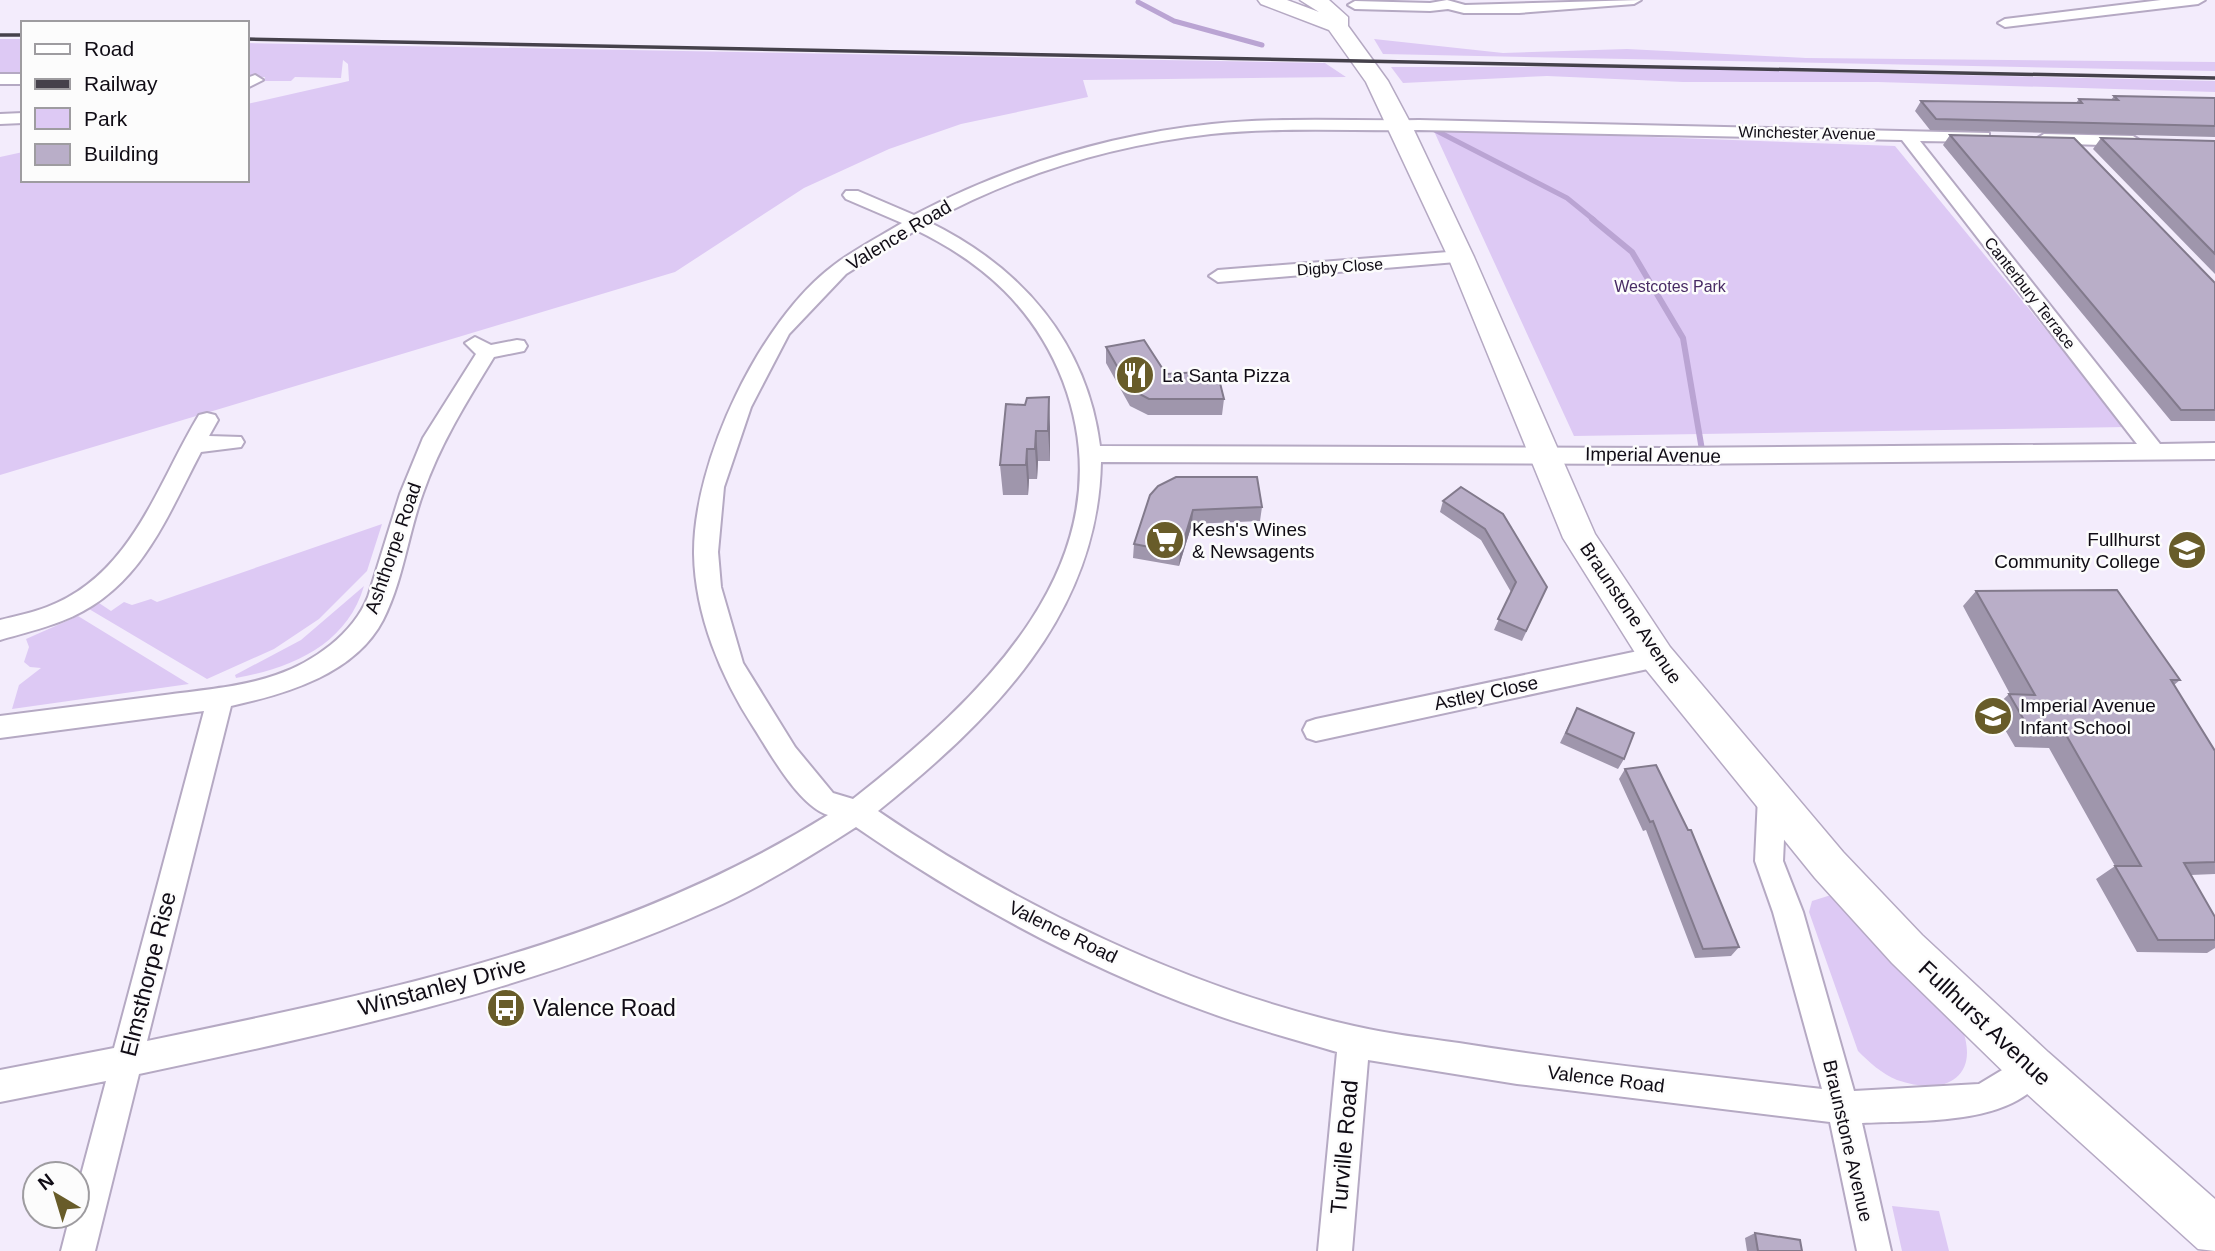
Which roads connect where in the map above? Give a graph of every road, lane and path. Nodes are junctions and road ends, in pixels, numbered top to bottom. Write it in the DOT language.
graph roads {
  1 [pos="1634,0"];
  2 [pos="2198,0"];
  3 [pos="1277,1"];
  4 [pos="1447,2"];
  5 [pos="1329,7"];
  6 [pos="2005,23"];
  7 [pos="0,79"];
  8 [pos="21,79"];
  9 [pos="21,118"];
  10 [pos="0,119"];
  11 [pos="1400,126"];
  12 [pos="1907,135"];
  13 [pos="2003,138"];
  14 [pos="2031,138"];
  15 [pos="2072,140"];
  16 [pos="2157,142"];
  17 [pos="2091,160"];
  18 [pos="852,195"];
  19 [pos="917,221"];
  20 [pos="1461,257"];
  21 [pos="1218,276"];
  22 [pos="517,346"];
  23 [pos="208,420"];
  24 [pos="233,442"];
  25 [pos="192,445"];
  26 [pos="2154,451"];
  27 [pos="2215,451"];
  28 [pos="1090,454"];
  29 [pos="1543,454"];
  30 [pos="0,630"];
  31 [pos="1657,657"];
  32 [pos="220,698"];
  33 [pos="0,727"];
  34 [pos="1316,730"];
  35 [pos="1772,797"];
  36 [pos="857,813"];
  37 [pos="1354,1042"];
  38 [pos="125,1064"];
  39 [pos="2032,1068"];
  40 [pos="0,1086"];
  41 [pos="1843,1108"];
  42 [pos="2215,1232"];
  43 [pos="78,1251"];
  44 [pos="1335,1251"];
  45 [pos="1874,1251"];
  1 -- 4 [label="street"];
  2 -- 6 [label="street"];
  3 -- 5 [label="street"];
  4 -- 5 [label="street"];
  5 -- 11 [label="street, Braunstone Avenue"];
  7 -- 8 [label="street"];
  9 -- 10 [label="street"];
  11 -- 12 [label="street, Winchester Avenue"];
  11 -- 19 [label="street, Valence Road"];
  11 -- 20 [label="street, Braunstone Avenue"];
  12 -- 13 [label="street, Winchester Avenue"];
  12 -- 26 [label="street, Canterbury Terrace"];
  14 -- 15 [label="street"];
  15 -- 16 [label="street"];
  15 -- 17 [label="street"];
  18 -- 19 [label="street, Winstanley Drive"];
  19 -- 28 [label="street, Winstanley Drive"];
  19 -- 36 [label="street, Valence Road"];
  20 -- 21 [label="street, Digby Close"];
  20 -- 29 [label="street, Braunstone Avenue"];
  22 -- 32 [label="street, Ashthorpe Road"];
  23 -- 25 [label="street"];
  24 -- 25 [label="street"];
  25 -- 30 [label="street"];
  26 -- 27 [label="street, Imperial Avenue"];
  26 -- 29 [label="street, Imperial Avenue"];
  28 -- 29 [label="street, Imperial Avenue"];
  28 -- 36 [label="street, Winstanley Drive"];
  29 -- 31 [label="street, Braunstone Avenue"];
  31 -- 34 [label="street, Astley Close"];
  31 -- 35 [label="street, Braunstone Avenue"];
  32 -- 33 [label="street, Ashthorpe Road"];
  32 -- 38 [label="street, Elmsthorpe Rise"];
  35 -- 39 [label="street, Fullhurst Avenue"];
  35 -- 41 [label="street, Braunstone Avenue"];
  36 -- 37 [label="street, Valence Road"];
  36 -- 38 [label="street, Winstanley Drive"];
  37 -- 41 [label="street, Valence Road"];
  37 -- 44 [label="street, Turville Road"];
  38 -- 40 [label="street, Winstanley Drive"];
  38 -- 43 [label="street, Elmsthorpe Rise"];
  39 -- 41 [label="street, Valence Road"];
  39 -- 42 [label="street, Fullhurst Avenue"];
  41 -- 45 [label="street, Braunstone Avenue"];
}
